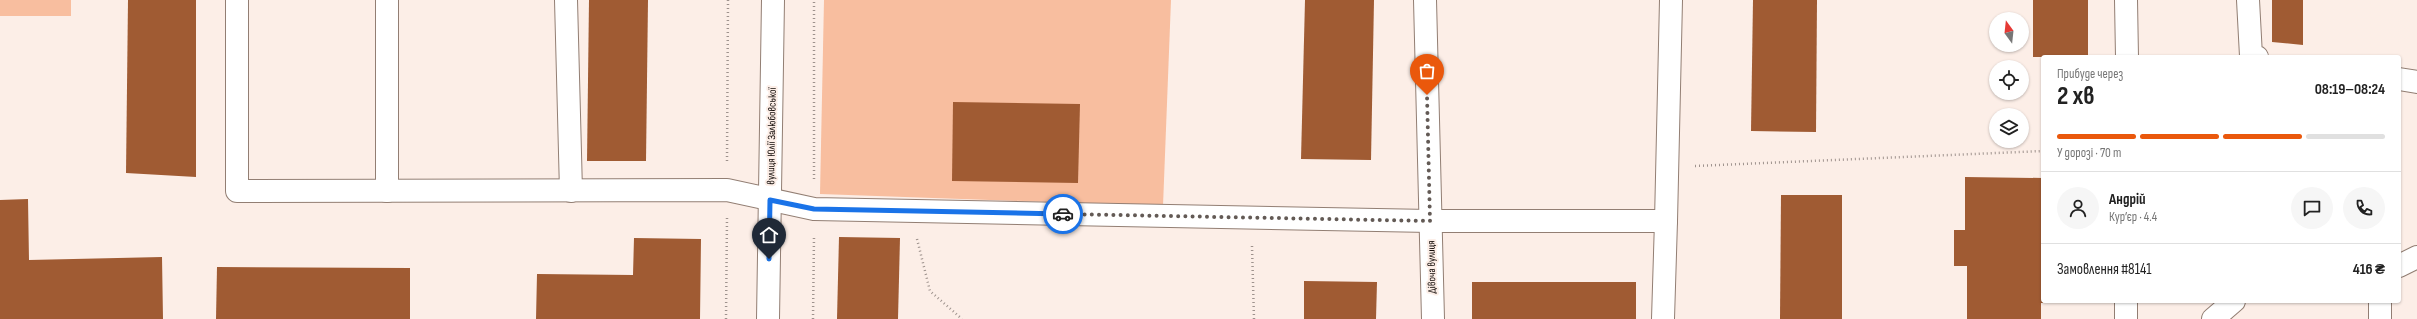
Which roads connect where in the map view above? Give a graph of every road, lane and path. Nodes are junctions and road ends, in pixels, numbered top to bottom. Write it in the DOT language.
graph roads {
  1 [pos="237,0"];
  2 [pos="387,0"];
  3 [pos="566,0"];
  4 [pos="773,0"];
  5 [pos="814,0"];
  6 [pos="1425,0"];
  7 [pos="1671,0"];
  8 [pos="2126,0"];
  9 [pos="2248,0"];
  10 [pos="2127,55"];
  11 [pos="2251,55"];
  12 [pos="2401,79"];
  13 [pos="2417,82"];
  14 [pos="2041,151"];
  15 [pos="1667,167"];
  16 [pos="387,191"];
  17 [pos="571,191"];
  18 [pos="770,200"];
  19 [pos="814,209"];
  20 [pos="911,211"];
  21 [pos="1252,217"];
  22 [pos="1430,221"];
  23 [pos="1666,221"];
  24 [pos="2417,257"];
  25 [pos="2401,265"];
  26 [pos="2126,303"];
  27 [pos="2232,303"];
  28 [pos="2380,303"];
  29 [pos="768,319"];
  30 [pos="813,319"];
  31 [pos="962,319"];
  32 [pos="1254,319"];
  33 [pos="1432,319"];
  34 [pos="1663,319"];
  35 [pos="2126,319"];
  36 [pos="2213,319"];
  37 [pos="2380,319"];
  1 -- 16 [label="street"];
  2 -- 16 [label="street"];
  3 -- 17 [label="street"];
  4 -- 18 [label="street, вулиця Юлії Залюбовської"];
  5 -- 19 [label="path"];
  6 -- 22 [label="street, Дівоча вулиця"];
  7 -- 15 [label="street"];
  8 -- 10 [label="street"];
  9 -- 11 [label="street"];
  12 -- 13 [label="street"];
  14 -- 15 [label="path"];
  15 -- 23 [label="street"];
  16 -- 17 [label="street"];
  17 -- 18 [label="street"];
  18 -- 19 [label="street"];
  18 -- 29 [label="street, вулиця Юлії Залюбовської"];
  19 -- 20 [label="street"];
  19 -- 30 [label="path"];
  20 -- 21 [label="street"];
  20 -- 31 [label="path"];
  21 -- 22 [label="street"];
  21 -- 32 [label="path"];
  22 -- 23 [label="street"];
  22 -- 33 [label="street, Дівоча вулиця"];
  23 -- 34 [label="street"];
  24 -- 25 [label="street"];
  26 -- 35 [label="street"];
  27 -- 36 [label="street"];
  28 -- 37 [label="street"];
}
